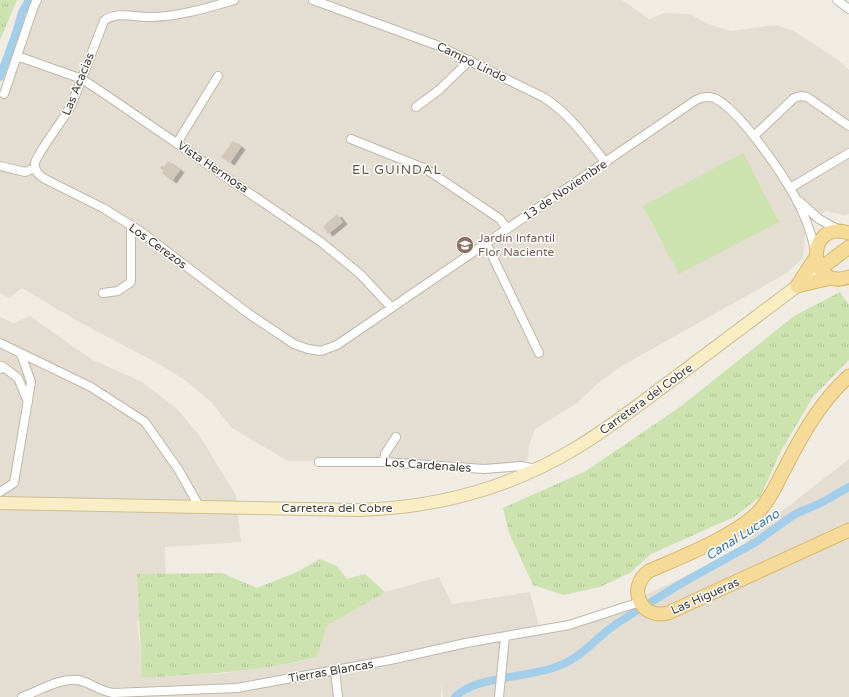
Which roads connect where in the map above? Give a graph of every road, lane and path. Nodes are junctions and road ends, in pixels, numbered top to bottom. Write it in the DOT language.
graph roads {
  1 [pos="37,0"];
  2 [pos="234,0"];
  3 [pos="313,0"];
  4 [pos="837,0"];
  5 [pos="849,9"];
  6 [pos="16,56"];
  7 [pos="470,60"];
  8 [pos="218,76"];
  9 [pos="82,79"];
  10 [pos="4,94"];
  11 [pos="416,107"];
  12 [pos="849,126"];
  13 [pos="754,136"];
  14 [pos="351,139"];
  15 [pos="177,143"];
  16 [pos="849,153"];
  17 [pos="606,163"];
  18 [pos="0,166"];
  19 [pos="36,168"];
  20 [pos="790,188"];
  21 [pos="795,196"];
  22 [pos="131,225"];
  23 [pos="507,229"];
  24 [pos="846,232"];
  25 [pos="486,243"];
  26 [pos="844,251"];
  27 [pos="817,259"];
  28 [pos="842,280"];
  29 [pos="797,286"];
  30 [pos="104,293"];
  31 [pos="391,307"];
  32 [pos="0,344"];
  33 [pos="308,349"];
  34 [pos="21,354"];
  35 [pos="539,354"];
  36 [pos="0,369"];
  37 [pos="849,376"];
  38 [pos="28,402"];
  39 [pos="396,437"];
  40 [pos="319,462"];
  41 [pos="384,462"];
  42 [pos="537,469"];
  43 [pos="0,492"];
  44 [pos="0,503"];
  45 [pos="199,506"];
  46 [pos="849,530"];
  47 [pos="640,602"];
  48 [pos="505,637"];
  49 [pos="335,670"];
  50 [pos="22,697"];
  51 [pos="338,697"];
  52 [pos="499,697"];
  1 -- 6 [label="street"];
  2 -- 9 [label="street, Las Acacias"];
  3 -- 7 [label="street, Campo Lindo"];
  4 -- 5 [label="street"];
  6 -- 9 [label="street, Vista Hermosa"];
  6 -- 10 [label="street"];
  7 -- 11 [label="street"];
  7 -- 17 [label="street, Campo Lindo"];
  8 -- 15 [label="street"];
  9 -- 15 [label="street, Vista Hermosa"];
  9 -- 19 [label="street, Las Acacias"];
  12 -- 13 [label="street"];
  13 -- 17 [label="street, 13 de Noviembre"];
  13 -- 20 [label="street, 13 de Noviembre"];
  14 -- 23 [label="street"];
  15 -- 31 [label="street, Vista Hermosa"];
  16 -- 20 [label="street"];
  17 -- 23 [label="street, 13 de Noviembre"];
  18 -- 19 [label="street"];
  19 -- 22 [label="street, Los Cerezos"];
  20 -- 21 [label="street, 13 de Noviembre"];
  21 -- 24 [label="street, 13 de Noviembre"];
  21 -- 27 [label="street, 13 de Noviembre"];
  22 -- 30 [label="street"];
  22 -- 33 [label="street, Los Cerezos"];
  23 -- 25 [label="street, 13 de Noviembre"];
  24 -- 27 [label="main road"];
  25 -- 31 [label="street, 13 de Noviembre"];
  25 -- 35 [label="street"];
  26 -- 27 [label="main road"];
  27 -- 28 [label="main road"];
  27 -- 29 [label="main road"];
  28 -- 29 [label="main road"];
  29 -- 42 [label="main road, Carretera del Cobre"];
  31 -- 33 [label="street, 13 de Noviembre"];
  32 -- 34 [label="street"];
  34 -- 38 [label="street"];
  34 -- 45 [label="street"];
  36 -- 38 [label="street"];
  37 -- 47 [label="main road"];
  38 -- 43 [label="street"];
  39 -- 41 [label="street"];
  40 -- 41 [label="street, Los Cardenales"];
  41 -- 42 [label="street, Los Cardenales"];
  42 -- 45 [label="main road, Carretera del Cobre"];
  44 -- 45 [label="main road, Carretera del Cobre"];
  46 -- 47 [label="main road, Las Higueras"];
  47 -- 48 [label="street, Tierras Blancas"];
  48 -- 49 [label="street, Tierras Blancas"];
  48 -- 52 [label="street"];
  49 -- 50 [label="street, Tierras Blancas"];
  49 -- 51 [label="street"];
}
